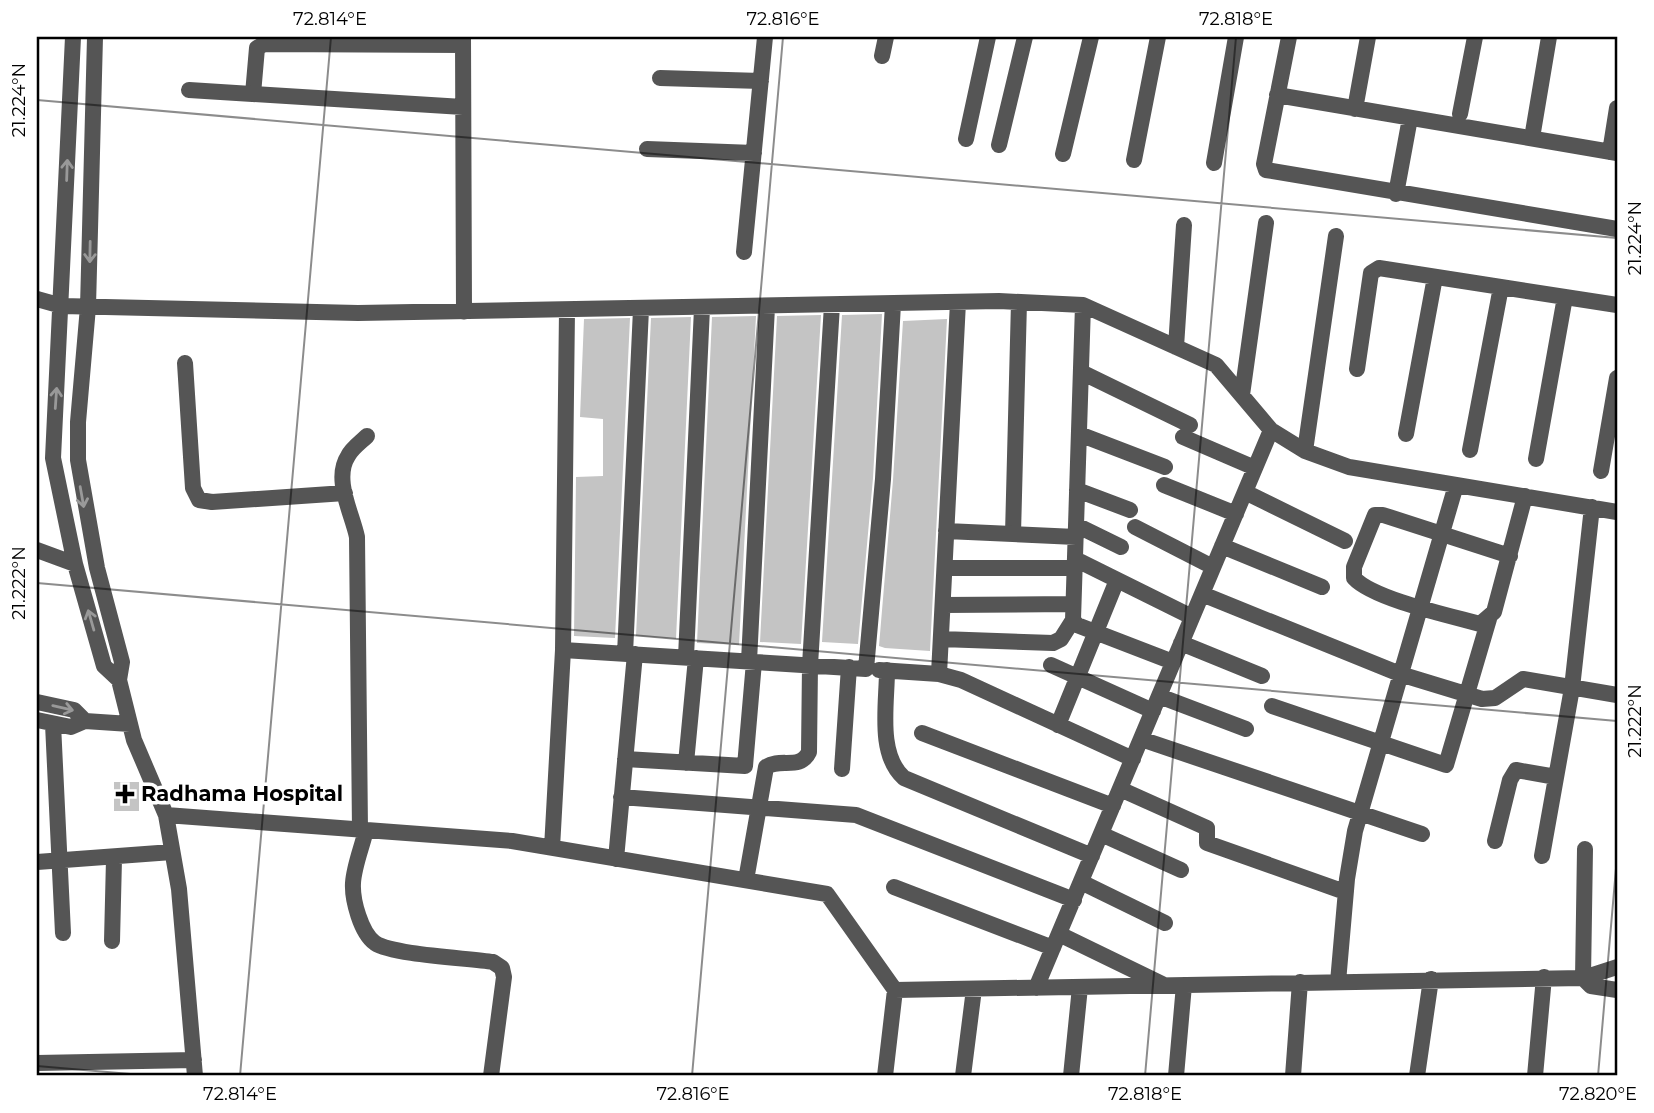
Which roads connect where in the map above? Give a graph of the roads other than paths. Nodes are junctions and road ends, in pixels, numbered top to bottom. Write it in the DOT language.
graph roads {
  1 [pos="72,37"];
  2 [pos="95,37"];
  3 [pos="765,37"];
  4 [pos="886,37"];
  5 [pos="988,37"];
  6 [pos="1025,37"];
  7 [pos="1091,37"];
  8 [pos="1157,37"];
  9 [pos="1236,37"];
  10 [pos="1289,37"];
  11 [pos="1368,37"];
  12 [pos="1475,37"];
  13 [pos="1549,37"];
  14 [pos="463,41"];
  15 [pos="882,56"];
  16 [pos="660,78"];
  17 [pos="761,81"];
  18 [pos="189,90"];
  19 [pos="253,93"];
  20 [pos="1277,95"];
  21 [pos="463,107"];
  22 [pos="1355,108"];
  23 [pos="1617,108"];
  24 [pos="1460,114"];
  25 [pos="1410,118"];
  26 [pos="1532,138"];
  27 [pos="966,139"];
  28 [pos="999,145"];
  29 [pos="647,149"];
  30 [pos="1614,152"];
  31 [pos="754,153"];
  32 [pos="1063,154"];
  33 [pos="1134,160"];
  34 [pos="1214,163"];
  35 [pos="1396,194"];
  36 [pos="1266,223"];
  37 [pos="1184,225"];
  38 [pos="1617,229"];
  39 [pos="1336,236"];
  40 [pos="744,252"];
  41 [pos="1435,277"];
  42 [pos="1501,287"];
  43 [pos="1565,297"];
  44 [pos="37,299"];
  45 [pos="958,302"];
  46 [pos="1019,302"];
  47 [pos="893,303"];
  48 [pos="832,305"];
  49 [pos="1083,305"];
  50 [pos="1617,305"];
  51 [pos="62,306"];
  52 [pos="88,307"];
  53 [pos="767,307"];
  54 [pos="702,308"];
  55 [pos="641,309"];
  56 [pos="567,310"];
  57 [pos="464,312"];
  58 [pos="1176,347"];
  59 [pos="185,363"];
  60 [pos="1357,369"];
  61 [pos="1081,372"];
  62 [pos="1617,378"];
  63 [pos="1242,395"];
  64 [pos="1271,430"];
  65 [pos="1079,433"];
  66 [pos="1406,434"];
  67 [pos="368,436"];
  68 [pos="1470,450"];
  69 [pos="1305,451"];
  70 [pos="1536,458"];
  71 [pos="1165,467"];
  72 [pos="1255,468"];
  73 [pos="1601,471"];
  74 [pos="1164,485"];
  75 [pos="1456,485"];
  76 [pos="1077,490"];
  77 [pos="1245,492"];
  78 [pos="345,493"];
  79 [pos="1525,496"];
  80 [pos="1592,507"];
  81 [pos="1130,510"];
  82 [pos="1617,512"];
  83 [pos="1236,514"];
  84 [pos="1135,527"];
  85 [pos="946,531"];
  86 [pos="1076,531"];
  87 [pos="1013,534"];
  88 [pos="1444,534"];
  89 [pos="1345,541"];
  90 [pos="1222,546"];
  91 [pos="1121,547"];
  92 [pos="37,550"];
  93 [pos="1510,556"];
  94 [pos="1075,563"];
  95 [pos="75,564"];
  96 [pos="1213,567"];
  97 [pos="944,568"];
  98 [pos="1117,580"];
  99 [pos="1322,587"];
  100 [pos="1202,594"];
  101 [pos="943,605"];
  102 [pos="1420,607"];
  103 [pos="1073,612"];
  104 [pos="1192,617"];
  105 [pos="1489,619"];
  106 [pos="1096,632"];
  107 [pos="941,639"];
  108 [pos="1181,643"];
  109 [pos="563,650"];
  110 [pos="630,654"];
  111 [pos="691,658"];
  112 [pos="751,661"];
  113 [pos="1173,662"];
  114 [pos="810,665"];
  115 [pos="1051,665"];
  116 [pos="857,668"];
  117 [pos="887,670"];
  118 [pos="939,674"];
  119 [pos="1400,674"];
  120 [pos="1262,676"];
  121 [pos="1078,677"];
  122 [pos="119,680"];
  123 [pos="1572,688"];
  124 [pos="1468,695"];
  125 [pos="1617,695"];
  126 [pos="37,702"];
  127 [pos="1156,704"];
  128 [pos="1272,706"];
  129 [pos="85,721"];
  130 [pos="45,722"];
  131 [pos="130,724"];
  132 [pos="1058,725"];
  133 [pos="1246,729"];
  134 [pos="922,733"];
  135 [pos="1141,739"];
  136 [pos="1380,744"];
  137 [pos="625,759"];
  138 [pos="1133,759"];
  139 [pos="686,763"];
  140 [pos="842,769"];
  141 [pos="1556,777"];
  142 [pos="1120,789"];
  143 [pos="621,797"];
  144 [pos="1113,806"];
  145 [pos="760,809"];
  146 [pos="1360,814"];
  147 [pos="166,815"];
  148 [pos="363,830"];
  149 [pos="1101,834"];
  150 [pos="1422,834"];
  151 [pos="1495,841"];
  152 [pos="552,848"];
  153 [pos="1585,849"];
  154 [pos="172,852"];
  155 [pos="1092,856"];
  156 [pos="1542,856"];
  157 [pos="114,859"];
  158 [pos="616,859"];
  159 [pos="60,861"];
  160 [pos="37,862"];
  161 [pos="1181,870"];
  162 [pos="746,880"];
  163 [pos="1081,882"];
  164 [pos="894,887"];
  165 [pos="1345,892"];
  166 [pos="1073,900"];
  167 [pos="1165,923"];
  168 [pos="63,933"];
  169 [pos="112,941"];
  170 [pos="1056,941"];
  171 [pos="1617,967"];
  172 [pos="1544,977"];
  173 [pos="1583,978"];
  174 [pos="1431,979"];
  175 [pos="1300,982"];
  176 [pos="1338,982"];
  177 [pos="1164,985"];
  178 [pos="1184,985"];
  179 [pos="1080,987"];
  180 [pos="1036,988"];
  181 [pos="974,989"];
  182 [pos="895,990"];
  183 [pos="1617,990"];
  184 [pos="37,1063"];
  185 [pos="195,1068"];
  186 [pos="491,1076"];
  187 [pos="885,1076"];
  188 [pos="963,1076"];
  189 [pos="1071,1076"];
  190 [pos="1176,1076"];
  191 [pos="1293,1076"];
  192 [pos="1416,1076"];
  193 [pos="1535,1076"];
  51 -- 1 [label="street, one-way"];
  2 -- 52 [label="street, one-way"];
  3 -- 17 [label="street"];
  4 -- 15 [label="street"];
  5 -- 27 [label="street"];
  6 -- 28 [label="street"];
  7 -- 32 [label="street"];
  8 -- 33 [label="street"];
  9 -- 34 [label="street"];
  10 -- 20 [label="street"];
  11 -- 22 [label="street"];
  12 -- 24 [label="street"];
  13 -- 26 [label="street"];
  14 -- 19 [label="street"];
  14 -- 21 [label="street"];
  16 -- 17 [label="street"];
  17 -- 31 [label="street"];
  18 -- 19 [label="street"];
  19 -- 21 [label="street"];
  20 -- 22 [label="street"];
  20 -- 35 [label="street"];
  21 -- 57 [label="street"];
  22 -- 25 [label="street"];
  23 -- 30 [label="street"];
  25 -- 26 [label="street"];
  25 -- 35 [label="street"];
  26 -- 30 [label="street"];
  29 -- 31 [label="street"];
  31 -- 40 [label="street"];
  35 -- 38 [label="street"];
  36 -- 63 [label="street"];
  37 -- 58 [label="street"];
  39 -- 69 [label="street"];
  41 -- 42 [label="street"];
  41 -- 60 [label="street"];
  41 -- 66 [label="street"];
  42 -- 43 [label="street"];
  42 -- 68 [label="street"];
  43 -- 50 [label="street"];
  43 -- 70 [label="street"];
  44 -- 51 [label="street"];
  45 -- 46 [label="street"];
  45 -- 47 [label="street"];
  45 -- 85 [label="street"];
  46 -- 49 [label="street"];
  46 -- 87 [label="street"];
  47 -- 48 [label="street"];
  47 -- 116 [label="street"];
  48 -- 53 [label="street"];
  48 -- 114 [label="street"];
  49 -- 58 [label="street"];
  49 -- 61 [label="street"];
  51 -- 52 [label="street"];
  95 -- 51 [label="street, one-way"];
  52 -- 57 [label="street"];
  52 -- 122 [label="street, one-way"];
  53 -- 54 [label="street"];
  53 -- 112 [label="street"];
  54 -- 55 [label="street"];
  54 -- 111 [label="street"];
  55 -- 56 [label="street"];
  55 -- 110 [label="street"];
  56 -- 57 [label="street"];
  56 -- 109 [label="street"];
  58 -- 63 [label="street"];
  59 -- 78 [label="street"];
  61 -- 65 [label="street"];
  61 -- 72 [label="street"];
  62 -- 73 [label="street"];
  63 -- 64 [label="street"];
  64 -- 69 [label="street"];
  64 -- 72 [label="street"];
  65 -- 71 [label="street"];
  65 -- 76 [label="street"];
  67 -- 78 [label="street"];
  69 -- 75 [label="street"];
  72 -- 77 [label="street"];
  74 -- 83 [label="street"];
  75 -- 79 [label="street"];
  75 -- 88 [label="street"];
  76 -- 81 [label="street"];
  76 -- 86 [label="street"];
  77 -- 83 [label="street"];
  77 -- 89 [label="street"];
  78 -- 148 [label="street"];
  79 -- 80 [label="street"];
  79 -- 93 [label="street"];
  80 -- 82 [label="street"];
  80 -- 123 [label="street"];
  83 -- 90 [label="street"];
  84 -- 96 [label="street"];
  85 -- 87 [label="street"];
  85 -- 97 [label="street"];
  86 -- 87 [label="street"];
  86 -- 91 [label="street"];
  86 -- 94 [label="street"];
  88 -- 93 [label="street"];
  88 -- 102 [label="street"];
  88 -- 102 [label="street"];
  90 -- 96 [label="street"];
  90 -- 99 [label="street"];
  92 -- 95 [label="street"];
  93 -- 105 [label="street"];
  94 -- 97 [label="street"];
  94 -- 98 [label="street"];
  94 -- 103 [label="street"];
  122 -- 95 [label="street, one-way"];
  96 -- 100 [label="street"];
  97 -- 101 [label="street"];
  98 -- 104 [label="street"];
  98 -- 106 [label="street"];
  100 -- 104 [label="street"];
  100 -- 119 [label="street"];
  101 -- 103 [label="street"];
  101 -- 107 [label="street"];
  102 -- 105 [label="street"];
  102 -- 119 [label="street"];
  103 -- 106 [label="street"];
  103 -- 107 [label="street"];
  104 -- 108 [label="street"];
  105 -- 124 [label="street"];
  106 -- 113 [label="street"];
  106 -- 121 [label="street"];
  107 -- 118 [label="street"];
  108 -- 113 [label="street"];
  108 -- 120 [label="street"];
  109 -- 110 [label="street"];
  109 -- 152 [label="street"];
  110 -- 111 [label="street"];
  110 -- 137 [label="street"];
  111 -- 112 [label="street"];
  111 -- 139 [label="street"];
  112 -- 114 [label="street"];
  112 -- 139 [label="street"];
  113 -- 127 [label="street"];
  114 -- 116 [label="street"];
  114 -- 145 [label="street"];
  115 -- 121 [label="street"];
  116 -- 117 [label="street"];
  116 -- 140 [label="street"];
  117 -- 118 [label="street"];
  117 -- 155 [label="street"];
  118 -- 132 [label="street"];
  119 -- 124 [label="street"];
  119 -- 136 [label="street"];
  121 -- 127 [label="street"];
  121 -- 132 [label="street"];
  122 -- 131 [label="street"];
  123 -- 124 [label="street"];
  123 -- 125 [label="street"];
  123 -- 141 [label="street"];
  124 -- 136 [label="street"];
  126 -- 129 [label="street, one-way"];
  127 -- 133 [label="street"];
  127 -- 135 [label="street"];
  128 -- 136 [label="street"];
  129 -- 130 [label="street"];
  129 -- 131 [label="street"];
  130 -- 159 [label="street"];
  131 -- 147 [label="street"];
  132 -- 138 [label="street"];
  134 -- 144 [label="street"];
  135 -- 138 [label="street"];
  135 -- 146 [label="street"];
  136 -- 146 [label="street"];
  137 -- 139 [label="street"];
  137 -- 143 [label="street"];
  138 -- 142 [label="street"];
  141 -- 151 [label="street"];
  141 -- 156 [label="street"];
  142 -- 144 [label="street"];
  142 -- 165 [label="street"];
  143 -- 145 [label="street"];
  143 -- 158 [label="street"];
  144 -- 149 [label="street"];
  145 -- 162 [label="street"];
  145 -- 166 [label="street"];
  146 -- 150 [label="street"];
  146 -- 165 [label="street"];
  147 -- 148 [label="street"];
  147 -- 154 [label="street"];
  148 -- 152 [label="street"];
  148 -- 186 [label="street"];
  149 -- 155 [label="street"];
  149 -- 161 [label="street"];
  152 -- 158 [label="street"];
  153 -- 173 [label="street"];
  154 -- 157 [label="street"];
  154 -- 185 [label="street"];
  155 -- 163 [label="street"];
  157 -- 159 [label="street"];
  157 -- 169 [label="street"];
  158 -- 162 [label="street"];
  159 -- 160 [label="street"];
  159 -- 168 [label="street"];
  162 -- 182 [label="street"];
  163 -- 166 [label="street"];
  163 -- 167 [label="street"];
  164 -- 170 [label="street"];
  165 -- 176 [label="street"];
  166 -- 170 [label="street"];
  170 -- 177 [label="street"];
  170 -- 180 [label="street"];
  171 -- 173 [label="street"];
  172 -- 173 [label="street"];
  172 -- 174 [label="street"];
  172 -- 193 [label="street"];
  173 -- 183 [label="street"];
  174 -- 176 [label="street"];
  174 -- 192 [label="street"];
  175 -- 176 [label="street"];
  175 -- 178 [label="street"];
  175 -- 191 [label="street"];
  177 -- 178 [label="street"];
  177 -- 179 [label="street"];
  178 -- 190 [label="street"];
  179 -- 180 [label="street"];
  179 -- 189 [label="street"];
  180 -- 181 [label="street"];
  181 -- 182 [label="street"];
  181 -- 188 [label="street"];
  182 -- 187 [label="street"];
  184 -- 185 [label="street"];
}
